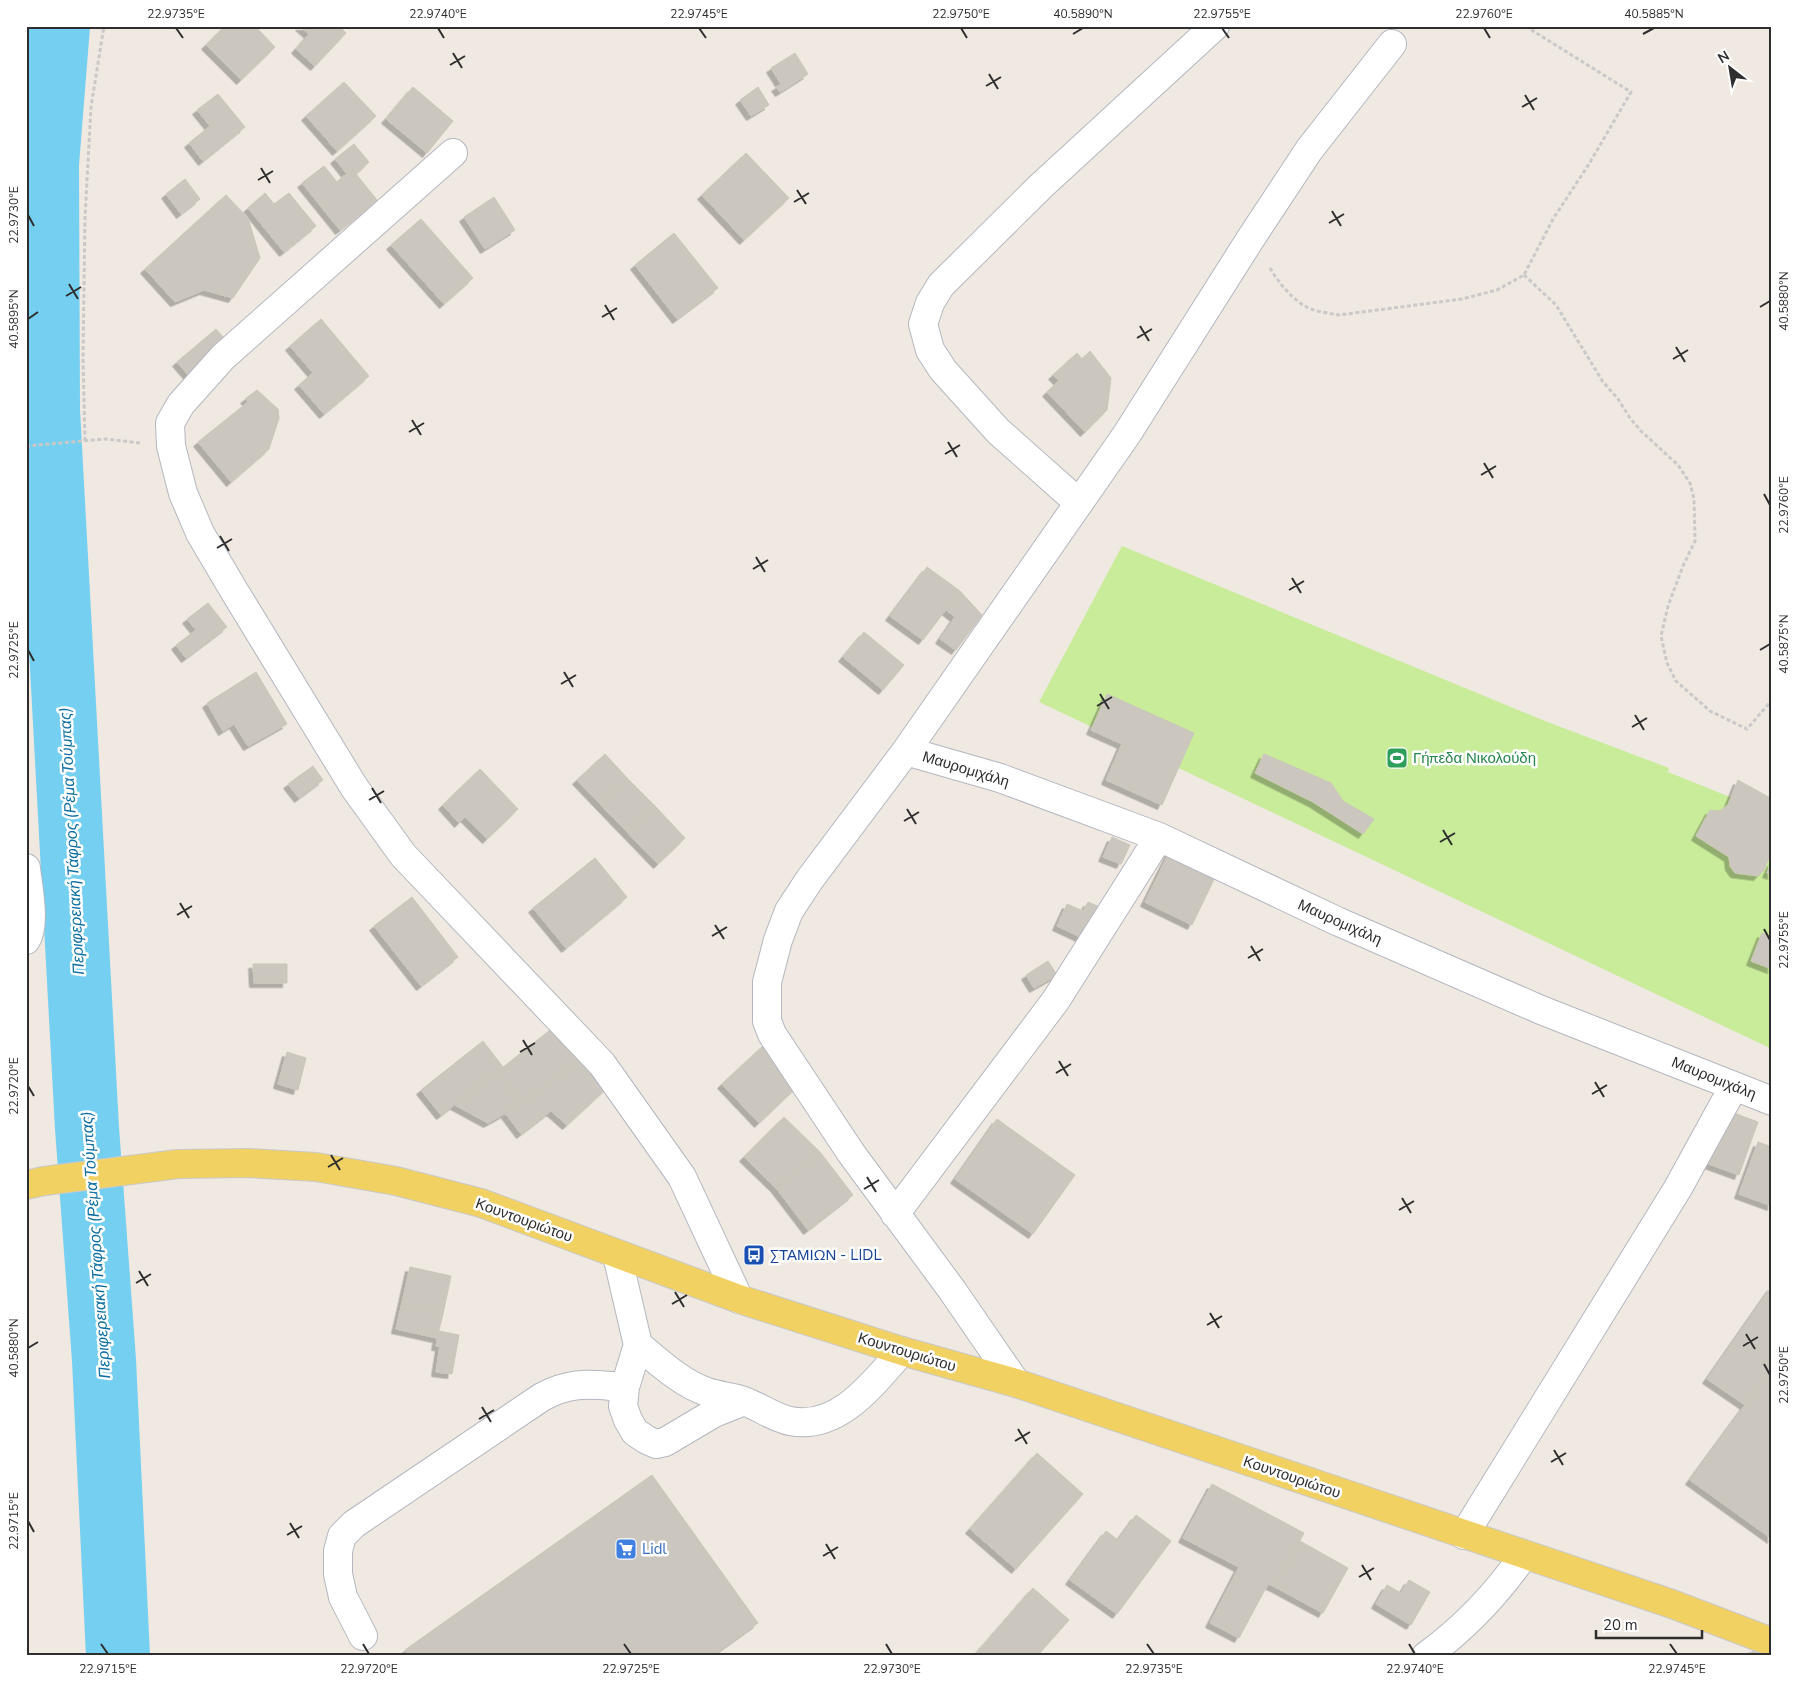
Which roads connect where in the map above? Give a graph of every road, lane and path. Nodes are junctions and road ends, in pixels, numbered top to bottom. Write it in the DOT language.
graph roads {
  1 [pos="104,26"];
  2 [pos="1216,26"];
  3 [pos="1525,26"];
  4 [pos="1392,44"];
  5 [pos="453,153"];
  6 [pos="1251,238"];
  7 [pos="1524,276"];
  8 [pos="85,441"];
  9 [pos="28,446"];
  10 [pos="171,446"];
  11 [pos="1079,504"];
  12 [pos="1772,700"];
  13 [pos="906,751"];
  14 [pos="1159,837"];
  15 [pos="26,868"];
  16 [pos="26,940"];
  17 [pos="1734,1086"];
  18 [pos="1772,1101"];
  19 [pos="35,1183"];
  20 [pos="895,1214"];
  21 [pos="617,1255"];
  22 [pos="739,1299"];
  23 [pos="638,1345"];
  24 [pos="902,1351"];
  25 [pos="1016,1383"];
  26 [pos="624,1387"];
  27 [pos="744,1401"];
  28 [pos="1464,1535"];
  29 [pos="1524,1555"];
  30 [pos="363,1636"];
  31 [pos="1772,1642"];
  32 [pos="1426,1656"];
  1 -- 8 [label="path"];
  2 -- 11 [label="street"];
  3 -- 7 [label="path"];
  4 -- 6 [label="street"];
  5 -- 10 [label="street"];
  6 -- 7 [label="path"];
  6 -- 11 [label="street"];
  7 -- 12 [label="path"];
  8 -- 9 [label="path"];
  8 -- 10 [label="path"];
  10 -- 22 [label="street"];
  11 -- 13 [label="street"];
  13 -- 14 [label="street, Μαυρομιχάλη"];
  13 -- 20 [label="street"];
  14 -- 17 [label="street, Μαυρομιχάλη"];
  14 -- 20 [label="street"];
  15 -- 16 [label="street"];
  17 -- 18 [label="street, Μαυρομιχάλη"];
  17 -- 28 [label="street"];
  19 -- 21 [label="main road, Κουντουριώτου"];
  20 -- 25 [label="street"];
  21 -- 22 [label="main road, Κουντουριώτου"];
  21 -- 23 [label="street"];
  22 -- 24 [label="main road, Κουντουριώτου"];
  23 -- 26 [label="street"];
  23 -- 27 [label="street"];
  24 -- 25 [label="main road, Κουντουριώτου"];
  24 -- 27 [label="street"];
  25 -- 28 [label="main road, Κουντουριώτου"];
  26 -- 27 [label="street"];
  26 -- 30 [label="street"];
  28 -- 29 [label="main road, Κουντουριώτου"];
  29 -- 31 [label="main road, Κουντουριώτου"];
  29 -- 32 [label="street"];
}
